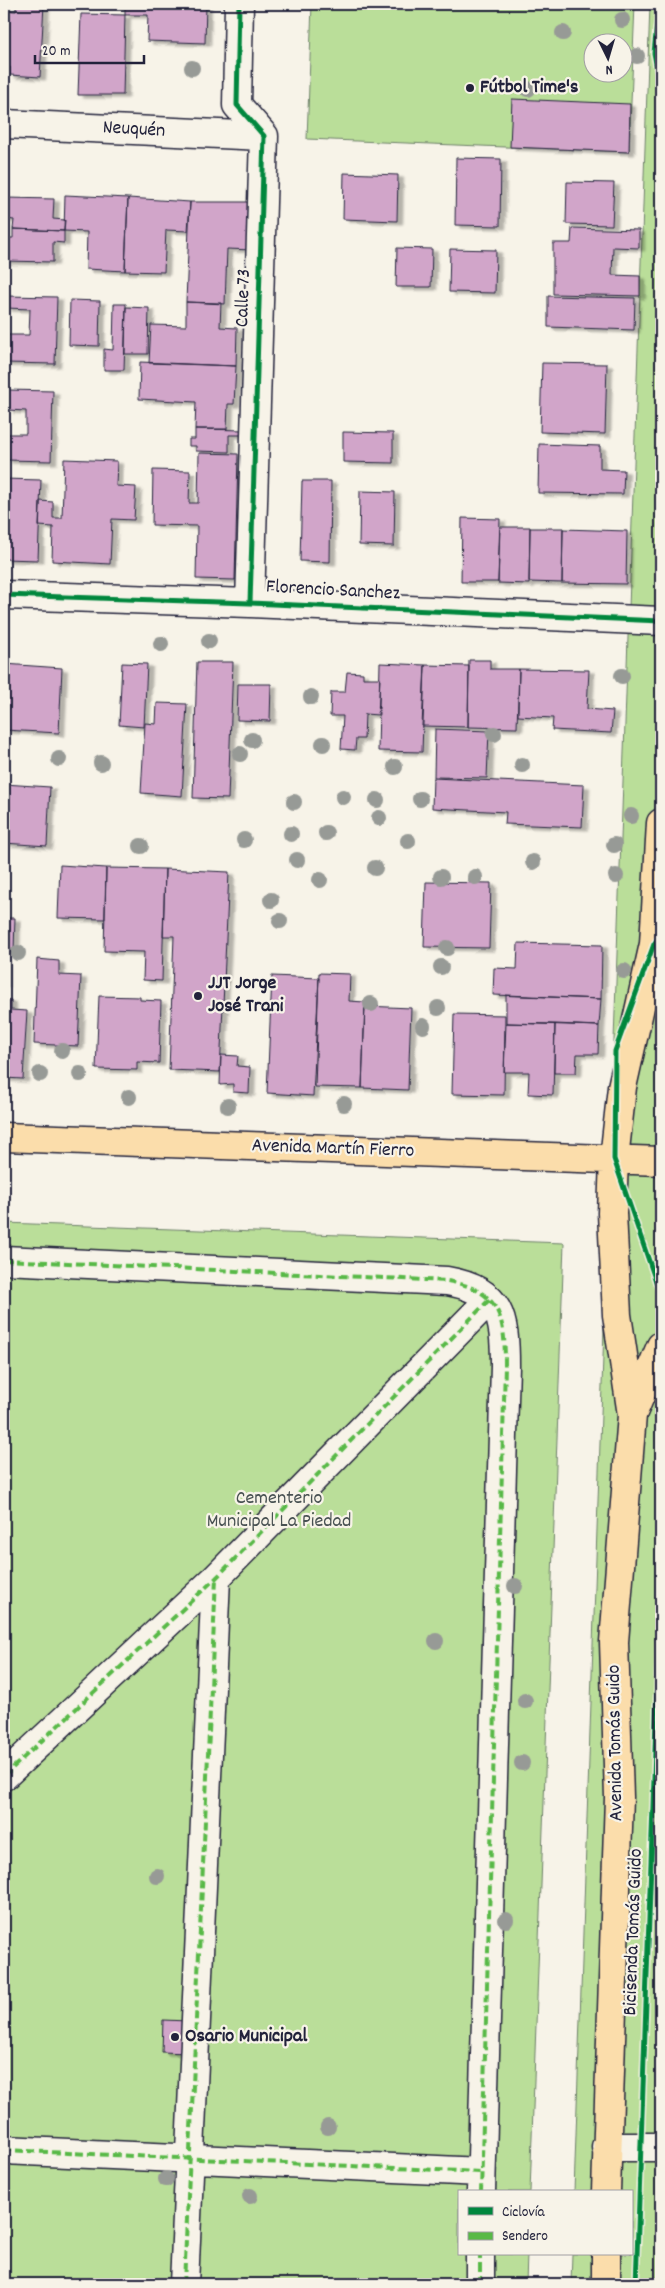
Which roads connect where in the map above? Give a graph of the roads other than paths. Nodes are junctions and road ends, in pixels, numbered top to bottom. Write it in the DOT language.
graph roads {
  1 [pos="240,4"];
  2 [pos="4,124"];
  3 [pos="264,136"];
  4 [pos="4,595"];
  5 [pos="250,603"];
  6 [pos="661,621"];
  7 [pos="661,822"];
  8 [pos="654,944"];
  9 [pos="661,971"];
  10 [pos="4,1138"];
  11 [pos="614,1159"];
  12 [pos="661,1161"];
  13 [pos="4,1260"];
  14 [pos="489,1300"];
  15 [pos="661,1346"];
  16 [pos="632,1415"];
  17 [pos="216,1578"];
  18 [pos="4,1776"];
  19 [pos="606,2147"];
  20 [pos="661,2147"];
  21 [pos="4,2150"];
  22 [pos="188,2158"];
  23 [pos="481,2182"];
  24 [pos="606,2190"];
  25 [pos="480,2256"];
  26 [pos="606,2256"];
  27 [pos="184,2284"];
  28 [pos="480,2284"];
  29 [pos="606,2284"];
  1 -- 3 [label="street"];
  2 -- 3 [label="street, Neuquén"];
  3 -- 5 [label="street, Calle 73"];
  4 -- 5 [label="street, Florencio Sanchez"];
  5 -- 6 [label="street, Florencio Sanchez"];
  7 -- 8 [label="main road, Avenida Tomás Guido"];
  8 -- 9 [label="main road, Avenida Tomás Guido"];
  8 -- 11 [label="main road, Avenida Tomás Guido"];
  10 -- 11 [label="main road, Avenida Martín Fierro"];
  11 -- 12 [label="main road, Avenida Martín Fierro"];
  11 -- 16 [label="main road, Avenida Tomás Guido"];
  13 -- 14 [label="street"];
  14 -- 17 [label="street"];
  14 -- 23 [label="street"];
  15 -- 16 [label="main road, Avenida Tomás Guido"];
  16 -- 19 [label="main road, Avenida Tomás Guido"];
  17 -- 18 [label="street"];
  17 -- 22 [label="street"];
  19 -- 20 [label="street"];
  19 -- 24 [label="main road, Avenida Tomás Guido"];
  21 -- 22 [label="street"];
  22 -- 23 [label="street"];
  22 -- 27 [label="street"];
  25 -- 28 [label="street"];
  26 -- 29 [label="main road"];
}
